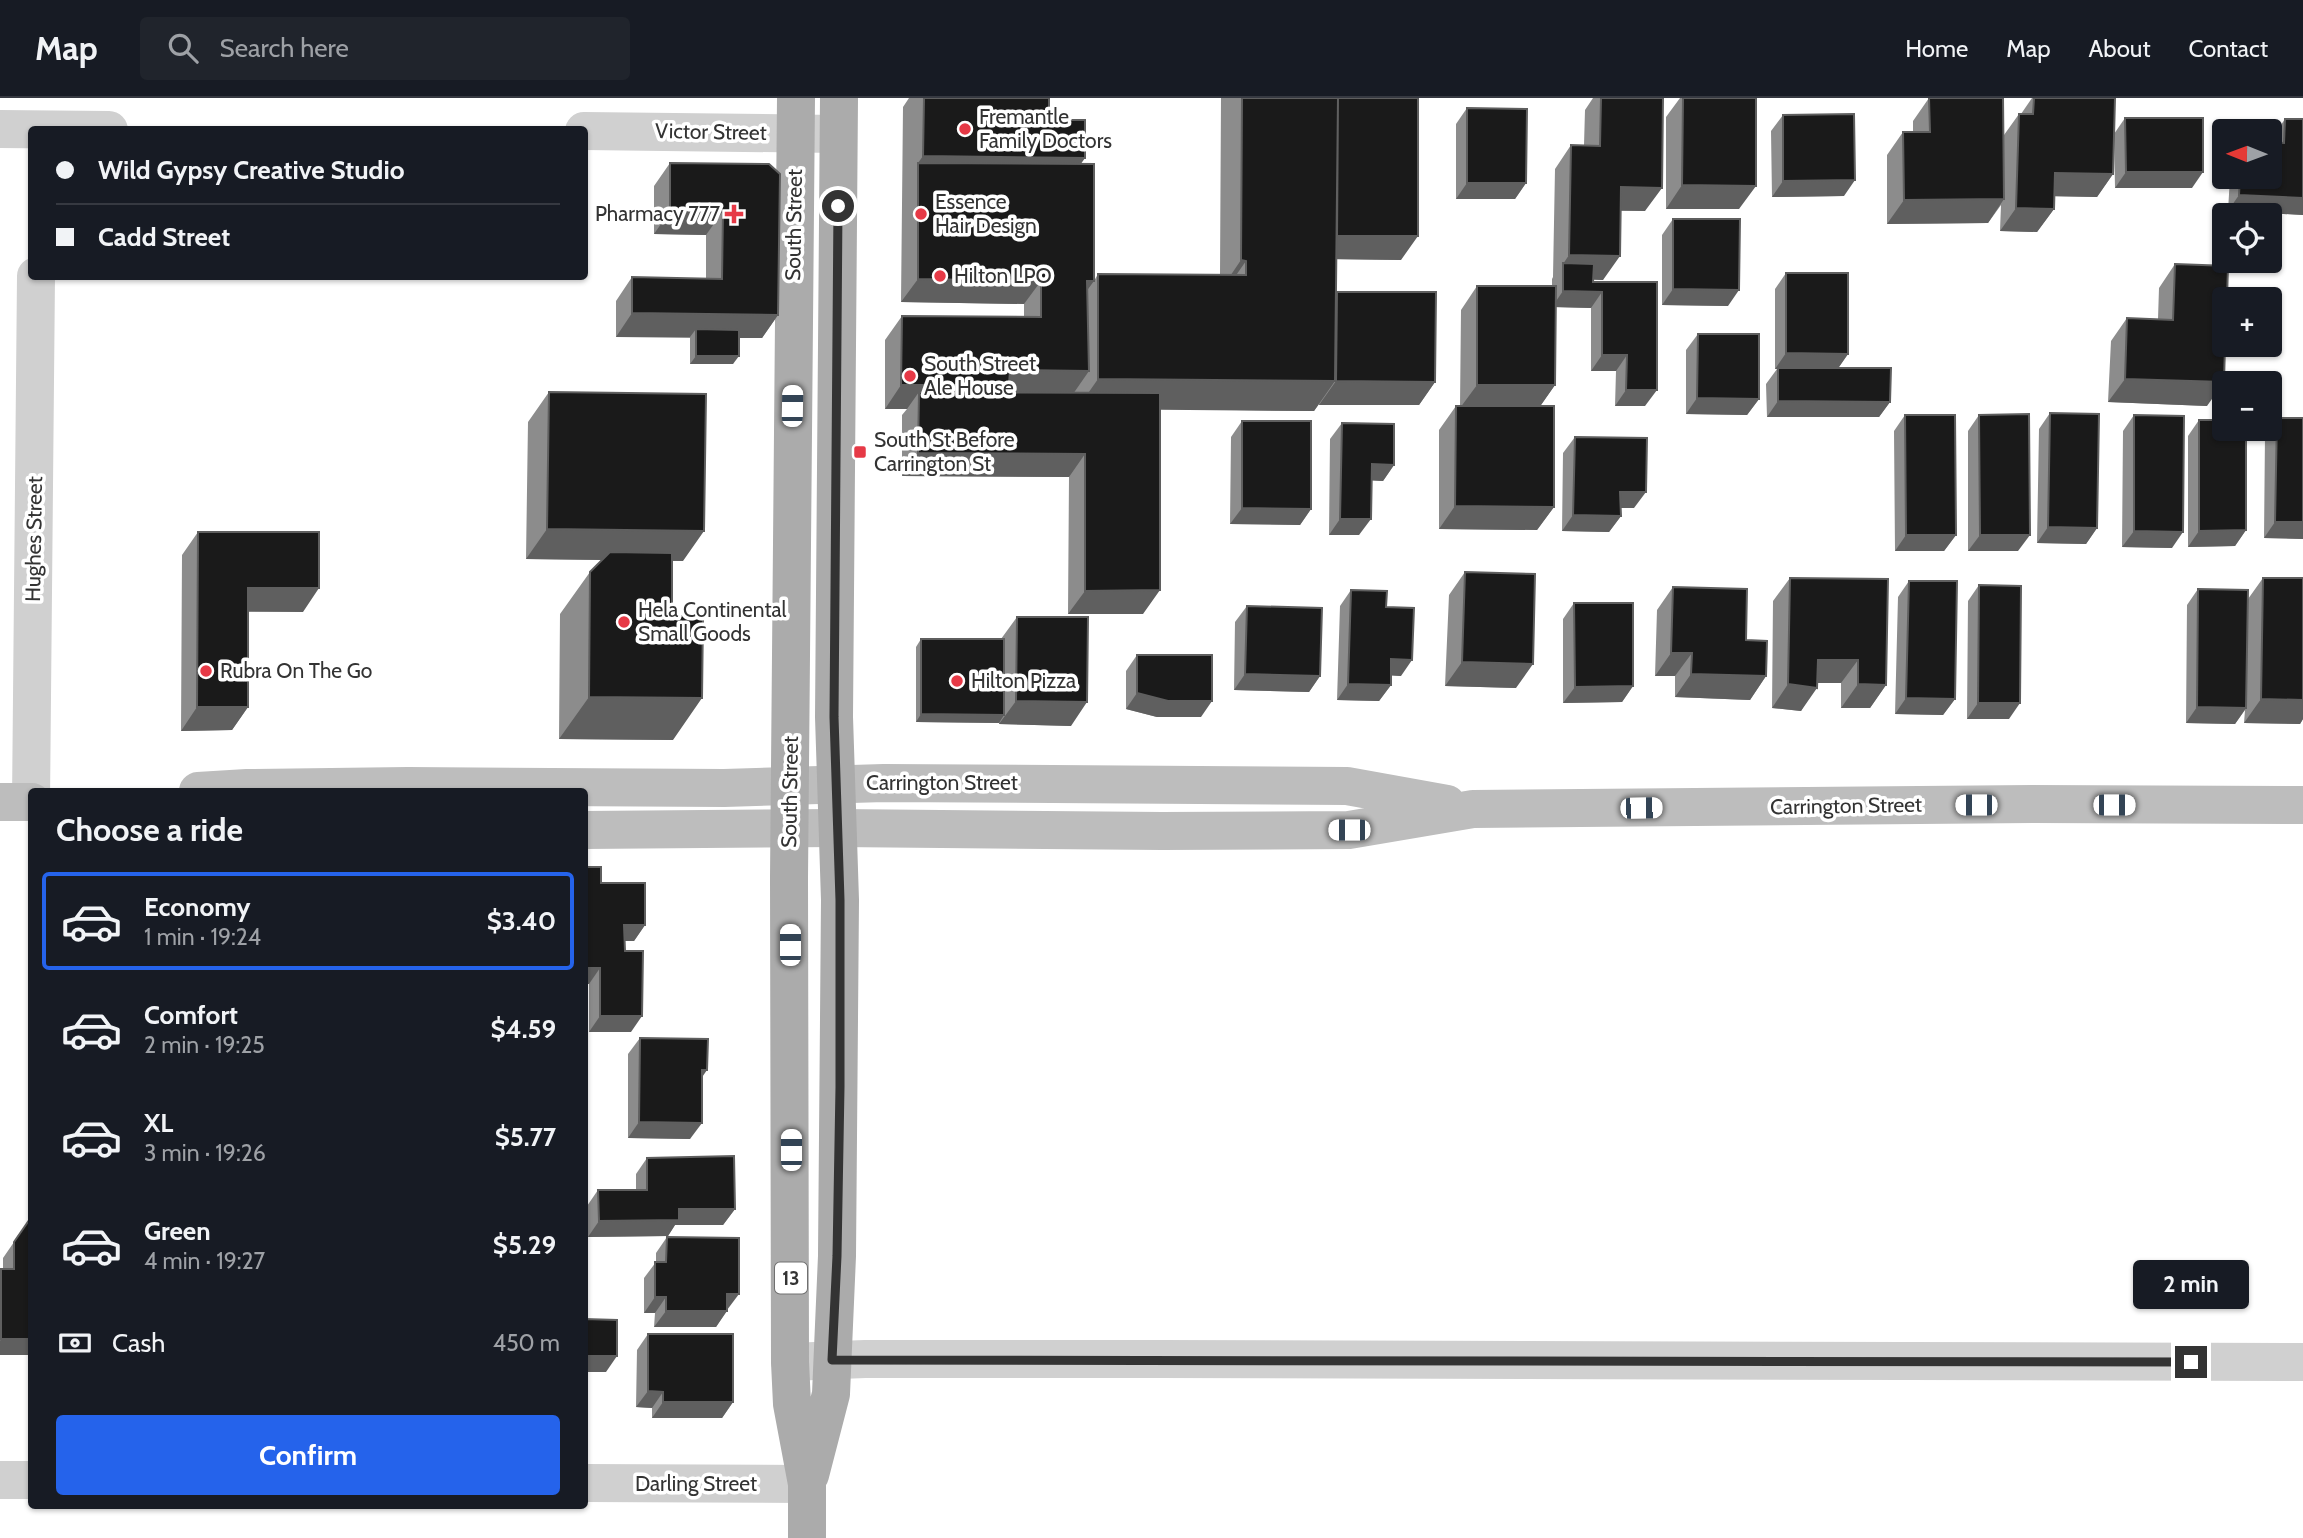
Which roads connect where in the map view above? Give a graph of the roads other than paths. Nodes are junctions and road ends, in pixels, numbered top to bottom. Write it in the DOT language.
graph roads {
  1 [pos="796,116"];
  2 [pos="839,116"];
  3 [pos="0,129"];
  4 [pos="28,129"];
  5 [pos="588,131"];
  6 [pos="36,280"];
  7 [pos="838,783"];
  8 [pos="790,785"];
  9 [pos="31,788"];
  10 [pos="247,788"];
  11 [pos="0,802"];
  12 [pos="28,802"];
  13 [pos="2303,805"];
  14 [pos="1473,809"];
  15 [pos="839,828"];
  16 [pos="790,829"];
  17 [pos="588,830"];
  18 [pos="832,1360"];
  19 [pos="790,1362"];
  20 [pos="2303,1362"];
  21 [pos="0,1480"];
  22 [pos="28,1480"];
  23 [pos="588,1483"];
  24 [pos="807,1484"];
  25 [pos="807,1538"];
  1 -- 2 [label="street, Victor Street"];
  1 -- 5 [label="street, Victor Street"];
  1 -- 8 [label="main road, South Street / 13"];
  2 -- 7 [label="main road, South Street / 13"];
  3 -- 4 [label="street"];
  6 -- 9 [label="street, Hughes Street"];
  7 -- 8 [label="main road, Carrington Street"];
  7 -- 14 [label="main road, Carrington Street"];
  7 -- 15 [label="main road, South Street / 13"];
  8 -- 10 [label="main road, Carrington Street"];
  8 -- 16 [label="main road, South Street / 13"];
  11 -- 12 [label="main road"];
  13 -- 14 [label="main road, Carrington Street"];
  14 -- 15 [label="main road, Carrington Street"];
  15 -- 16 [label="main road, Carrington Street"];
  15 -- 18 [label="main road, South Street / 13"];
  16 -- 17 [label="main road, Carrington Street"];
  16 -- 19 [label="main road, South Street / 13"];
  18 -- 19 [label="street"];
  18 -- 20 [label="street"];
  18 -- 24 [label="main road, South Street / 13"];
  19 -- 24 [label="main road, South Street / 13"];
  21 -- 22 [label="street"];
  23 -- 24 [label="street, Darling Street"];
  24 -- 25 [label="main road, South Street / 13"];
}
